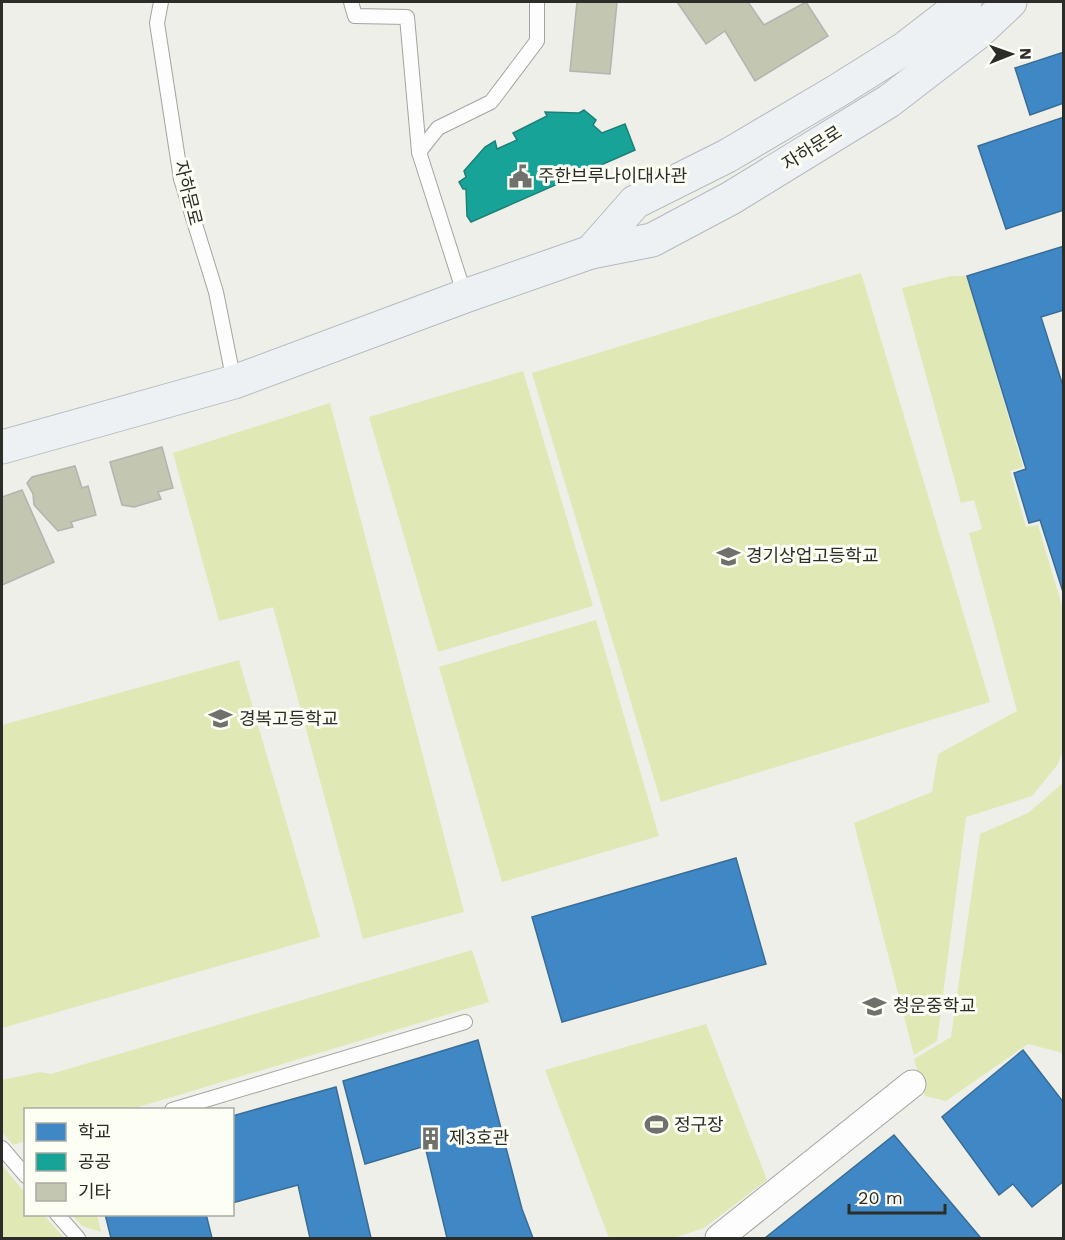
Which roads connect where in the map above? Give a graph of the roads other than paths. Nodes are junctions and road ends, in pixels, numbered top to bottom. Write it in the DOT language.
graph roads {
  1 [pos="161,2"];
  2 [pos="351,2"];
  3 [pos="537,2"];
  4 [pos="965,2"];
  5 [pos="1010,2"];
  6 [pos="419,152"];
  7 [pos="591,252"];
  8 [pos="465,296"];
  9 [pos="234,382"];
  10 [pos="2,447"];
  11 [pos="465,1022"];
  12 [pos="912,1084"];
  13 [pos="179,1108"];
  14 [pos="6,1153"];
  15 [pos="24,1154"];
  16 [pos="24,1174"];
  17 [pos="58,1216"];
  18 [pos="78,1239"];
  19 [pos="719,1239"];
  1 -- 9 [label="lane, 자하문로"];
  2 -- 6 [label="lane"];
  3 -- 6 [label="lane"];
  4 -- 7 [label="main road, 자하문로"];
  5 -- 7 [label="main road, 자하문로"];
  6 -- 8 [label="lane"];
  7 -- 8 [label="main road, 자하문로"];
  8 -- 9 [label="main road, 자하문로"];
  9 -- 10 [label="main road, 자하문로"];
  11 -- 13 [label="lane"];
  12 -- 19 [label="street"];
  14 -- 15 [label="lane"];
  14 -- 16 [label="lane"];
  17 -- 18 [label="lane"];
}
